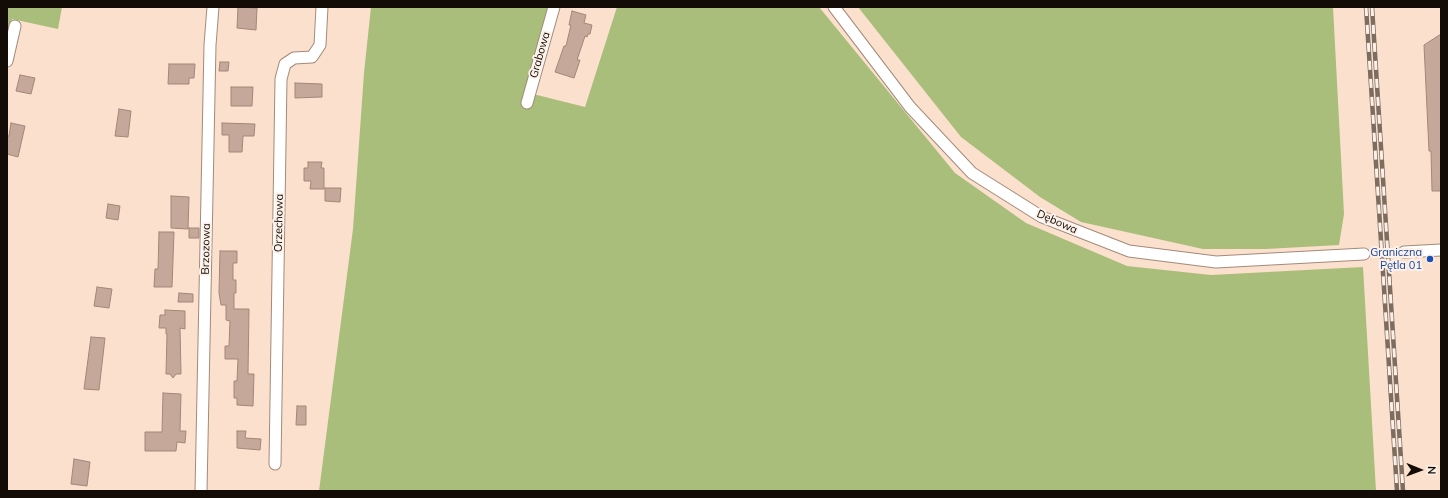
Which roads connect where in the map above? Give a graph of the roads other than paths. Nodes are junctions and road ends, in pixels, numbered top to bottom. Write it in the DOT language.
graph roads {
  1 [pos="213,7"];
  2 [pos="322,7"];
  3 [pos="554,7"];
  4 [pos="834,7"];
  5 [pos="15,26"];
  6 [pos="7,61"];
  7 [pos="527,103"];
  8 [pos="1441,250"];
  9 [pos="1404,252"];
  10 [pos="1364,254"];
  11 [pos="274,464"];
  12 [pos="201,491"];
  1 -- 12 [label="street, Brzozowa"];
  2 -- 11 [label="street, Orzechowa"];
  3 -- 7 [label="street, Grabowa"];
  4 -- 10 [label="street, Dębowa"];
  5 -- 6 [label="street"];
  8 -- 9 [label="street"];
}
